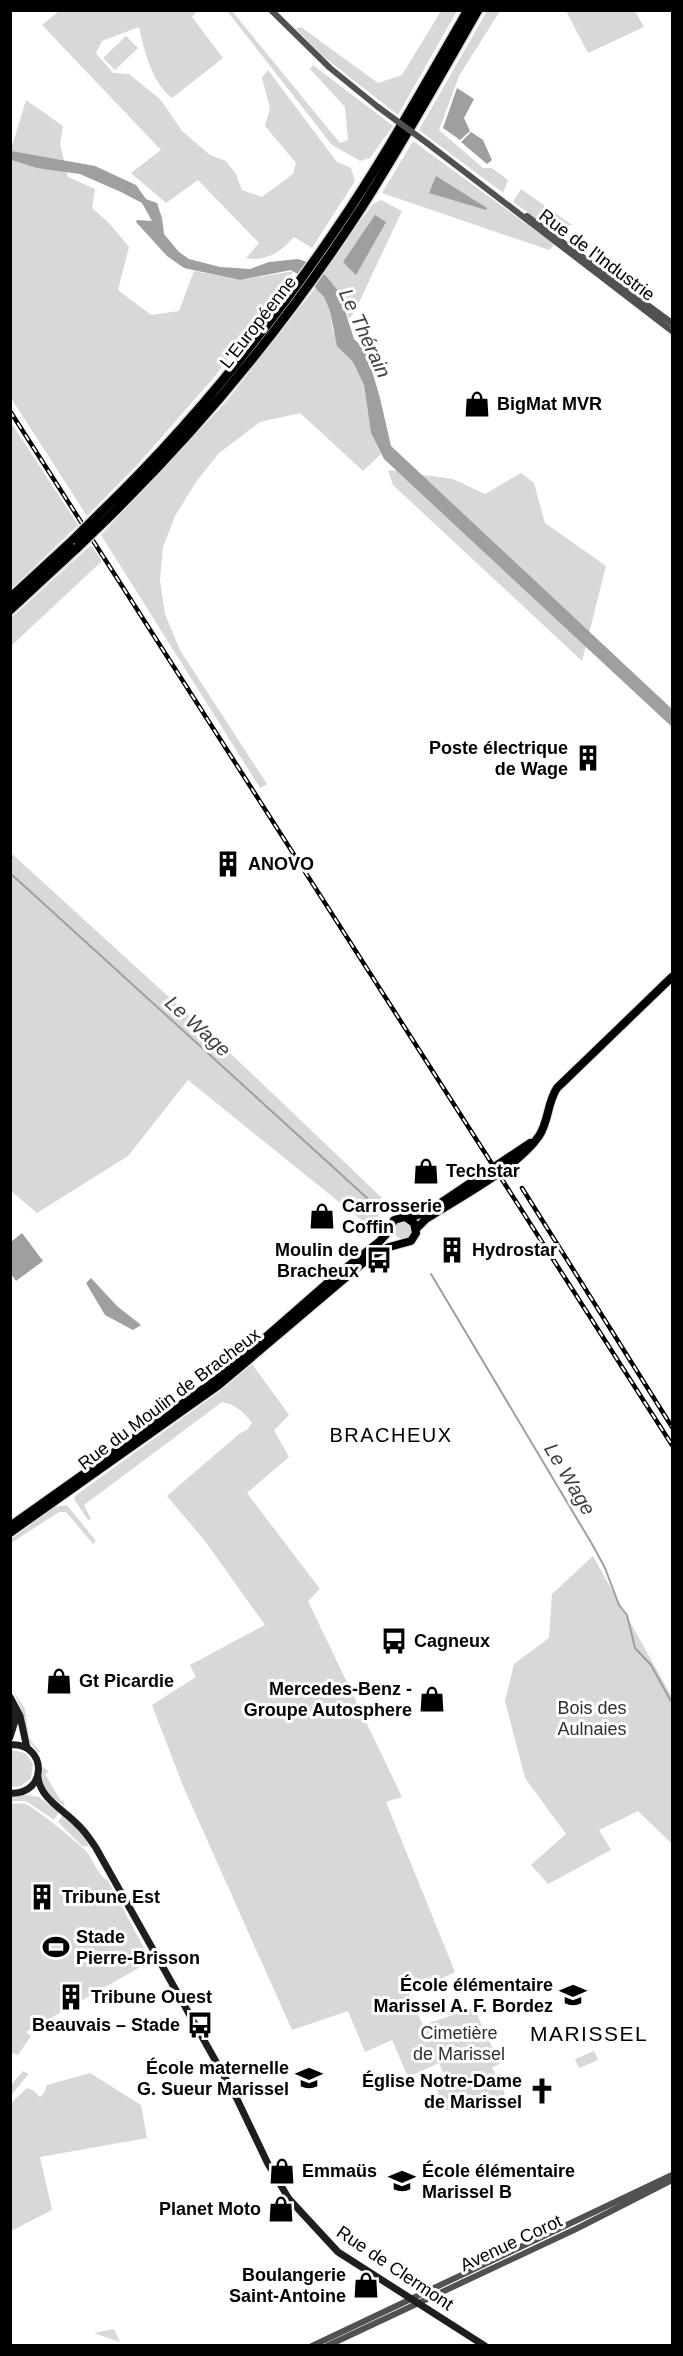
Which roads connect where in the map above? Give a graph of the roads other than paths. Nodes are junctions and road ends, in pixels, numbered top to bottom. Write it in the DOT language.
graph roads {
  1 [pos="271,10"];
  2 [pos="276,10"];
  3 [pos="468,10"];
  4 [pos="478,10"];
  5 [pos="293,32"];
  6 [pos="504,201"];
  7 [pos="323,256"];
  8 [pos="672,323"];
  9 [pos="672,331"];
  10 [pos="75,544"];
  11 [pos="10,598"];
  12 [pos="10,610"];
  13 [pos="672,977"];
  14 [pos="538,1136"];
  15 [pos="409,1218"];
  16 [pos="416,1229"];
  17 [pos="389,1231"];
  18 [pos="400,1243"];
  19 [pos="303,1309"];
  20 [pos="262,1345"];
  21 [pos="10,1526"];
  22 [pos="10,1533"];
  23 [pos="10,1697"];
  24 [pos="10,1708"];
  25 [pos="10,1737"];
  26 [pos="10,1745"];
  27 [pos="27,1748"];
  28 [pos="38,1776"];
  29 [pos="24,1791"];
  30 [pos="10,1793"];
  31 [pos="57,1806"];
  32 [pos="672,2175"];
  33 [pos="672,2181"];
  34 [pos="415,2302"];
  35 [pos="312,2346"];
  36 [pos="327,2346"];
  37 [pos="485,2346"];
  1 -- 5 [label="street"];
  2 -- 5 [label="street"];
  3 -- 7 [label="highway, L'Européenne"];
  4 -- 7 [label="highway, L'Européenne"];
  5 -- 6 [label="street, Rue de l'Industrie, bridge"];
  6 -- 8 [label="street, Rue de l'Industrie"];
  6 -- 9 [label="street, Rue de l'Industrie"];
  7 -- 10 [label="highway, L'Européenne, bridge"];
  10 -- 11 [label="highway, L'Européenne"];
  10 -- 12 [label="highway, L'Européenne"];
  13 -- 14 [label="main road"];
  14 -- 15 [label="main road"];
  14 -- 16 [label="main road"];
  15 -- 16 [label="main road"];
  15 -- 17 [label="main road"];
  16 -- 18 [label="main road"];
  17 -- 18 [label="main road"];
  17 -- 19 [label="main road, Rue du Moulin de Bracheux"];
  18 -- 19 [label="main road, Rue du Moulin de Bracheux"];
  19 -- 20 [label="main road, Rue du Moulin de Bracheux"];
  20 -- 21 [label="main road, Rue du Moulin de Bracheux"];
  20 -- 22 [label="main road, Rue du Moulin de Bracheux"];
  23 -- 27 [label="main road"];
  24 -- 25 [label="main road"];
  26 -- 27 [label="main road"];
  27 -- 28 [label="main road, Rue de Clermont"];
  28 -- 29 [label="main road"];
  28 -- 31 [label="main road, Rue de Clermont"];
  29 -- 30 [label="main road"];
  29 -- 31 [label="main road, Rue de Clermont"];
  31 -- 34 [label="main road, Rue de Clermont"];
  32 -- 34 [label="street, Avenue Corot"];
  33 -- 34 [label="street, Avenue Corot"];
  34 -- 35 [label="street, Avenue Corot"];
  34 -- 36 [label="street, Avenue Corot"];
  34 -- 37 [label="main road, Rue de Clermont"];
}
